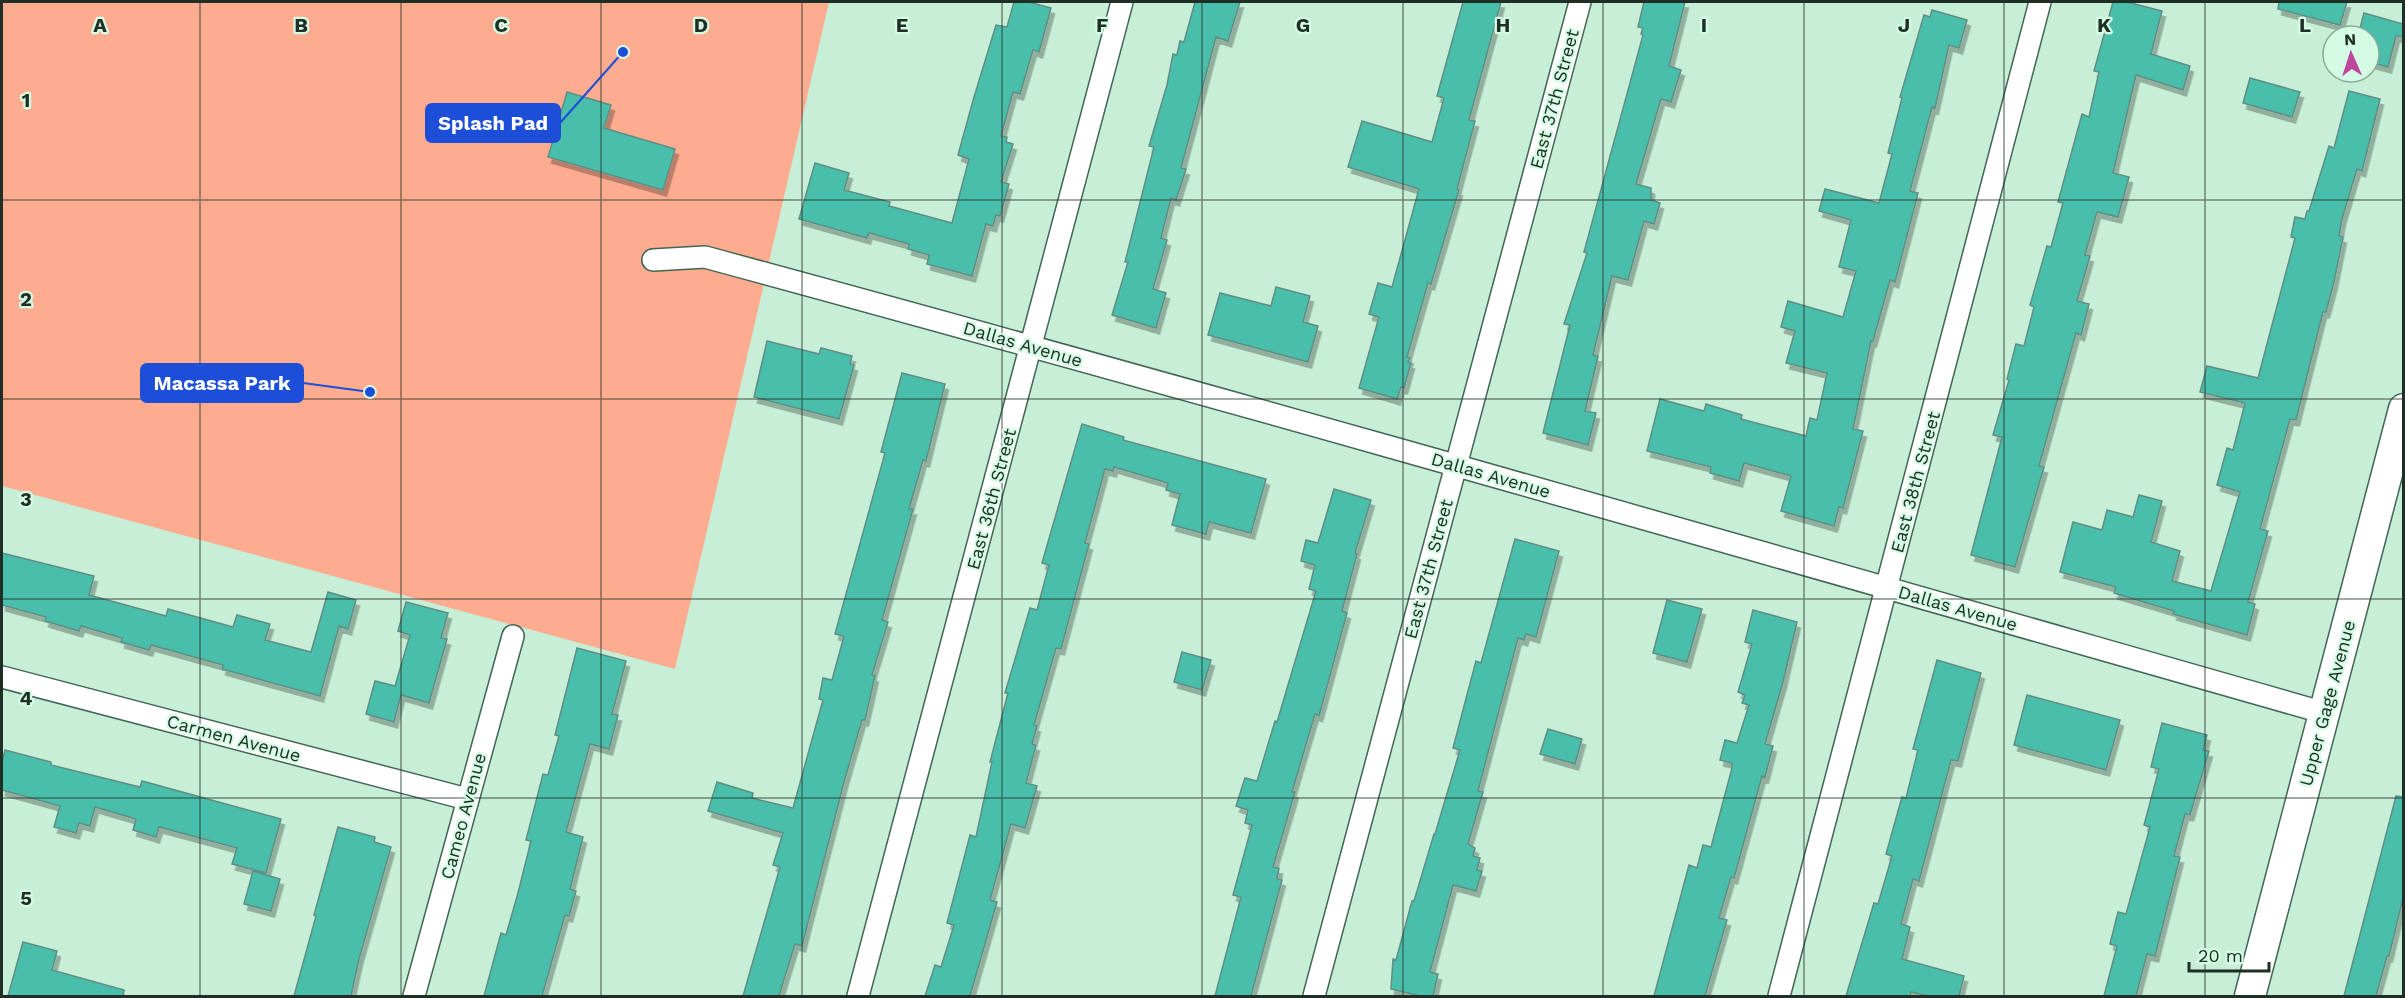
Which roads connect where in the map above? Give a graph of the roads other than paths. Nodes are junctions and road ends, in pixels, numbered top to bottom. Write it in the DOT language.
graph roads {
  1 [pos="1122,2"];
  2 [pos="1580,2"];
  3 [pos="2040,2"];
  4 [pos="653,260"];
  5 [pos="1032,346"];
  6 [pos="2403,409"];
  7 [pos="1456,465"];
  8 [pos="1887,588"];
  9 [pos="513,636"];
  10 [pos="2,677"];
  11 [pos="2325,713"];
  12 [pos="467,799"];
  13 [pos="414,996"];
  14 [pos="858,996"];
  15 [pos="1314,996"];
  16 [pos="1779,996"];
  17 [pos="2250,996"];
  1 -- 5 [label="street, East 36th Street"];
  2 -- 7 [label="street, East 37th Street"];
  3 -- 8 [label="street, East 38th Street"];
  4 -- 5 [label="street, Dallas Avenue"];
  5 -- 7 [label="street, Dallas Avenue"];
  5 -- 14 [label="street, East 36th Street"];
  6 -- 11 [label="main road, Upper Gage Avenue"];
  7 -- 8 [label="street, Dallas Avenue"];
  7 -- 15 [label="street, East 37th Street"];
  8 -- 11 [label="street, Dallas Avenue"];
  8 -- 16 [label="street, East 38th Street"];
  9 -- 12 [label="street, Cameo Avenue"];
  10 -- 12 [label="street, Carmen Avenue"];
  11 -- 17 [label="main road, Upper Gage Avenue"];
  12 -- 13 [label="street, Cameo Avenue"];
}
